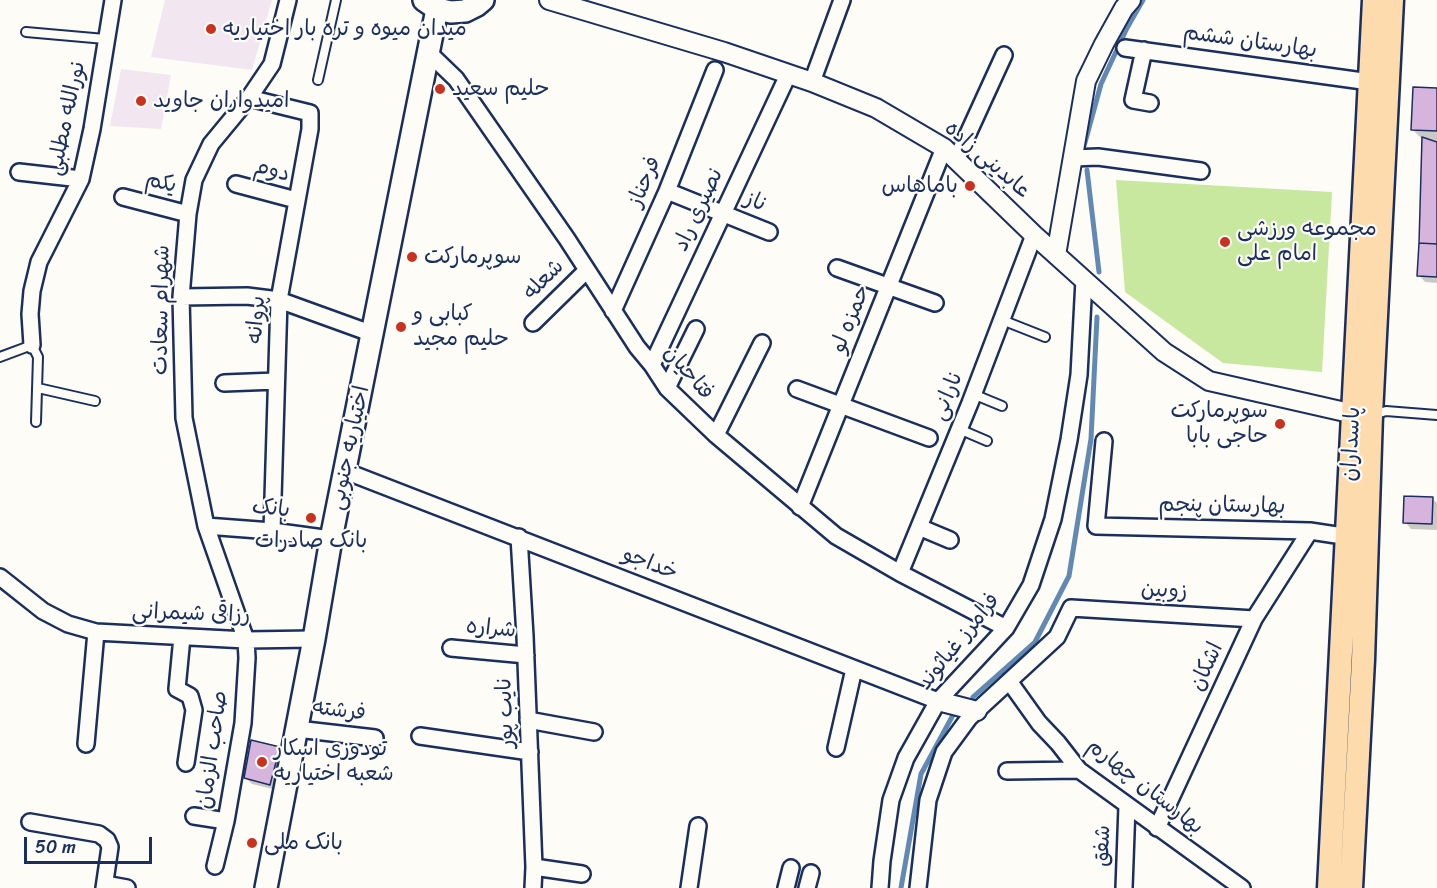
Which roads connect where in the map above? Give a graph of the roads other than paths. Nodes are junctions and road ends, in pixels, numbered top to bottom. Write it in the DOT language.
graph roads {
  1 [pos="113,0"];
  2 [pos="288,0"];
  3 [pos="336,0"];
  4 [pos="483,0"];
  5 [pos="549,0"];
  6 [pos="842,0"];
  7 [pos="1131,0"];
  8 [pos="1374,0"];
  9 [pos="1392,0"];
  10 [pos="430,5"];
  11 [pos="26,32"];
  12 [pos="105,39"];
  13 [pos="1125,48"];
  14 [pos="1144,50"];
  15 [pos="428,52"];
  16 [pos="1004,55"];
  17 [pos="715,70"];
  18 [pos="788,75"];
  19 [pos="318,80"];
  20 [pos="812,82"];
  21 [pos="1378,83"];
  22 [pos="249,98"];
  23 [pos="1150,103"];
  24 [pos="950,154"];
  25 [pos="1073,158"];
  26 [pos="1201,171"];
  27 [pos="19,172"];
  28 [pos="81,179"];
  29 [pos="236,184"];
  30 [pos="667,191"];
  31 [pos="123,197"];
  32 [pos="296,201"];
  33 [pos="723,213"];
  34 [pos="188,214"];
  35 [pos="769,232"];
  36 [pos="1034,235"];
  37 [pos="1056,255"];
  38 [pos="837,268"];
  39 [pos="587,270"];
  40 [pos="1084,279"];
  41 [pos="889,286"];
  42 [pos="181,297"];
  43 [pos="279,300"];
  44 [pos="935,303"];
  45 [pos="613,310"];
  46 [pos="1002,320"];
  47 [pos="533,323"];
  48 [pos="696,329"];
  49 [pos="374,334"];
  50 [pos="1045,337"];
  51 [pos="762,343"];
  52 [pos="32,345"];
  53 [pos="0,357"];
  54 [pos="652,365"];
  55 [pos="276,381"];
  56 [pos="224,383"];
  57 [pos="38,388"];
  58 [pos="667,388"];
  59 [pos="797,389"];
  60 [pos="973,394"];
  61 [pos="95,401"];
  62 [pos="841,405"];
  63 [pos="1002,406"];
  64 [pos="1363,415"];
  65 [pos="1437,415"];
  66 [pos="36,422"];
  67 [pos="959,429"];
  68 [pos="716,435"];
  69 [pos="929,438"];
  70 [pos="987,441"];
  71 [pos="1104,441"];
  72 [pos="345,471"];
  73 [pos="800,507"];
  74 [pos="206,526"];
  75 [pos="919,527"];
  76 [pos="272,531"];
  77 [pos="1310,531"];
  78 [pos="519,537"];
  79 [pos="1358,538"];
  80 [pos="331,539"];
  81 [pos="950,540"];
  82 [pos="900,573"];
  83 [pos="0,577"];
  84 [pos="1254,619"];
  85 [pos="1006,628"];
  86 [pos="96,632"];
  87 [pos="182,637"];
  88 [pos="246,639"];
  89 [pos="314,639"];
  90 [pos="451,648"];
  91 [pos="526,655"];
  92 [pos="854,669"];
  93 [pos="1009,681"];
  94 [pos="938,700"];
  95 [pos="976,711"];
  96 [pos="528,720"];
  97 [pos="297,729"];
  98 [pos="594,732"];
  99 [pos="420,736"];
  100 [pos="375,738"];
  101 [pos="86,744"];
  102 [pos="836,748"];
  103 [pos="530,753"];
  104 [pos="186,763"];
  105 [pos="1079,770"];
  106 [pos="1007,771"];
  107 [pos="1127,806"];
  108 [pos="194,816"];
  109 [pos="226,821"];
  110 [pos="30,822"];
  111 [pos="699,826"];
  112 [pos="1157,828"];
  113 [pos="215,866"];
  114 [pos="534,867"];
  115 [pos="791,868"];
  116 [pos="582,874"];
  117 [pos="104,886"];
  118 [pos="128,888"];
  119 [pos="266,888"];
  120 [pos="533,888"];
  121 [pos="689,888"];
  122 [pos="786,888"];
  123 [pos="880,888"];
  124 [pos="918,888"];
  125 [pos="1125,888"];
  126 [pos="1242,888"];
  127 [pos="1329,888"];
  128 [pos="1351,888"];
  1 -- 12 [label="street, نورالله مطلبی"];
  2 -- 22 [label="street, شهرام سعادت"];
  3 -- 19 [label="lane"];
  4 -- 10 [label="main road"];
  5 -- 18 [label="street, عابدینی زاده"];
  6 -- 20 [label="street"];
  7 -- 25 [label="street"];
  8 -- 21 [label="main road, پاسداران"];
  9 -- 21 [label="main road, پاسداران"];
  10 -- 15 [label="main road, اختیاریه جنوبی"];
  11 -- 12 [label="lane"];
  12 -- 28 [label="street, نورالله مطلبی"];
  13 -- 14 [label="street, بهارستان ششم"];
  14 -- 21 [label="street, بهارستان ششم"];
  14 -- 23 [label="street"];
  15 -- 39 [label="street, فتاحیان"];
  15 -- 49 [label="main road, اختیاریه جنوبی"];
  16 -- 24 [label="street, حمزه لو"];
  17 -- 30 [label="street, فرحناز"];
  18 -- 20 [label="street, عابدینی زاده"];
  18 -- 33 [label="street, نصیری راد"];
  20 -- 24 [label="street, عابدینی زاده"];
  21 -- 64 [label="main road, پاسداران"];
  22 -- 32 [label="street, پروانه"];
  22 -- 34 [label="street, شهرام سعادت"];
  24 -- 36 [label="street, عابدینی زاده"];
  24 -- 41 [label="street, حمزه لو"];
  25 -- 26 [label="street"];
  25 -- 37 [label="street"];
  27 -- 28 [label="street"];
  28 -- 52 [label="street, نورالله مطلبی"];
  29 -- 32 [label="street, دوم"];
  30 -- 33 [label="street, ناز"];
  30 -- 45 [label="street, فرحناز"];
  31 -- 34 [label="street, یکم"];
  32 -- 43 [label="street, پروانه"];
  33 -- 35 [label="street, ناز"];
  33 -- 54 [label="street, نصیری راد"];
  34 -- 42 [label="street, شهرام سعادت"];
  36 -- 37 [label="street, عابدینی زاده"];
  36 -- 46 [label="street, نارانی"];
  37 -- 40 [label="street, عابدینی زاده"];
  38 -- 41 [label="street"];
  39 -- 45 [label="street, فتاحیان"];
  39 -- 47 [label="street, شعله"];
  40 -- 64 [label="street, عابدینی زاده"];
  40 -- 85 [label="street, فرامرز غیاثوند"];
  41 -- 44 [label="street"];
  41 -- 62 [label="street, حمزه لو"];
  42 -- 43 [label="street"];
  42 -- 74 [label="street, شهرام سعادت"];
  43 -- 49 [label="street"];
  43 -- 55 [label="street, پروانه"];
  45 -- 54 [label="street, فتاحیان"];
  46 -- 50 [label="lane"];
  46 -- 60 [label="street, نارانی"];
  48 -- 58 [label="street"];
  49 -- 72 [label="main road, اختیاریه جنوبی"];
  51 -- 68 [label="street"];
  52 -- 53 [label="lane"];
  52 -- 57 [label="lane"];
  54 -- 58 [label="street, فتاحیان"];
  55 -- 56 [label="street"];
  55 -- 76 [label="street, پروانه"];
  57 -- 61 [label="lane"];
  57 -- 66 [label="lane"];
  58 -- 68 [label="street, فتاحیان"];
  59 -- 62 [label="street"];
  60 -- 63 [label="lane"];
  60 -- 67 [label="street, نارانی"];
  62 -- 69 [label="street"];
  62 -- 73 [label="street, حمزه لو"];
  64 -- 65 [label="lane"];
  64 -- 79 [label="main road, پاسداران"];
  67 -- 70 [label="lane"];
  67 -- 75 [label="street, نارانی"];
  68 -- 73 [label="street, فتاحیان"];
  71 -- 77 [label="street, بهارستان پنجم"];
  72 -- 78 [label="street, خداجو"];
  72 -- 80 [label="main road, اختیاریه جنوبی"];
  73 -- 82 [label="street, فتاحیان"];
  74 -- 76 [label="street, بانک"];
  74 -- 88 [label="street, شهرام سعادت"];
  75 -- 81 [label="street"];
  75 -- 82 [label="street, نارانی"];
  76 -- 80 [label="street, بانک"];
  77 -- 79 [label="street, بهارستان پنجم"];
  77 -- 84 [label="street, اشکان"];
  78 -- 91 [label="street, نایب پور"];
  78 -- 92 [label="street, خداجو"];
  79 -- 127 [label="main road, پاسداران"];
  79 -- 128 [label="main road, پاسداران"];
  80 -- 89 [label="main road, اختیاریه جنوبی"];
  82 -- 85 [label="street, فتاحیان"];
  83 -- 86 [label="street, رزاقی شیمرانی"];
  84 -- 93 [label="street, زوبین"];
  84 -- 112 [label="street, اشکان"];
  85 -- 94 [label="street, فرامرز غیاثوند"];
  86 -- 87 [label="street, رزاقی شیمرانی"];
  86 -- 101 [label="street"];
  87 -- 88 [label="street, رزاقی شیمرانی"];
  87 -- 104 [label="street"];
  88 -- 89 [label="street, رزاقی شیمرانی"];
  88 -- 109 [label="street, صاحب الزمان"];
  89 -- 97 [label="main road, اختیاریه جنوبی"];
  90 -- 91 [label="street, شراره"];
  91 -- 96 [label="street, نایب پور"];
  92 -- 94 [label="street, خداجو"];
  92 -- 102 [label="street"];
  93 -- 95 [label="street"];
  93 -- 105 [label="street, بهارستان چهارم"];
  94 -- 95 [label="street"];
  94 -- 123 [label="street, فرامرز غیاثوند"];
  95 -- 124 [label="street"];
  96 -- 98 [label="street"];
  96 -- 103 [label="street, نایب پور"];
  97 -- 100 [label="street, فرشته"];
  97 -- 119 [label="main road, اختیاریه جنوبی"];
  99 -- 103 [label="street"];
  103 -- 114 [label="street, نایب پور"];
  105 -- 106 [label="street"];
  105 -- 107 [label="street, بهارستان چهارم"];
  107 -- 112 [label="street, بهارستان چهارم"];
  107 -- 125 [label="street, شفق"];
  108 -- 109 [label="street"];
  109 -- 113 [label="street, صاحب الزمان"];
  110 -- 117 [label="street"];
  111 -- 121 [label="street"];
  112 -- 126 [label="street, بهارستان چهارم"];
  114 -- 116 [label="street"];
  114 -- 120 [label="street, نایب پور"];
  115 -- 122 [label="street"];
  117 -- 118 [label="street"];
}
